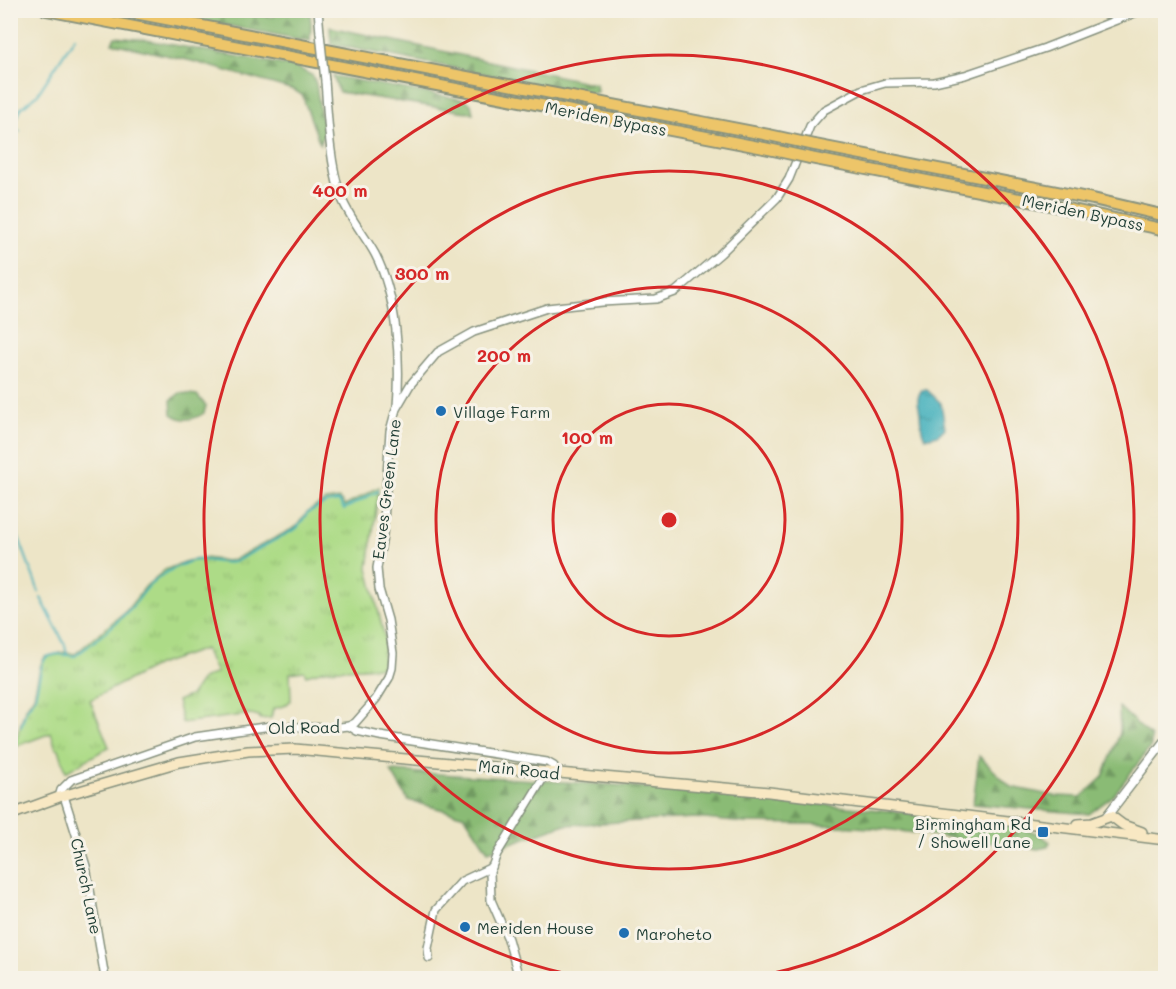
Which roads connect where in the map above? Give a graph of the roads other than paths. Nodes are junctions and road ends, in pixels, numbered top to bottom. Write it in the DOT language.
graph roads {
  1 [pos="46,10"];
  2 [pos="118,10"];
  3 [pos="318,10"];
  4 [pos="1142,10"];
  5 [pos="1166,216"];
  6 [pos="1166,230"];
  7 [pos="399,378"];
  8 [pos="410,386"];
  9 [pos="396,409"];
  10 [pos="349,726"];
  11 [pos="1166,739"];
  12 [pos="551,773"];
  13 [pos="62,796"];
  14 [pos="1118,801"];
  15 [pos="10,815"];
  16 [pos="1105,818"];
  17 [pos="1117,820"];
  18 [pos="1034,824"];
  19 [pos="1108,832"];
  20 [pos="1166,839"];
  21 [pos="492,867"];
  22 [pos="429,958"];
  23 [pos="105,978"];
  24 [pos="519,978"];
  1 -- 6 [label="highway, Meriden Bypass, bridge"];
  2 -- 5 [label="highway, Meriden Bypass, bridge"];
  3 -- 7 [label="street, bridge"];
  4 -- 8 [label="street, Eaves Green Lane"];
  7 -- 8 [label="street"];
  7 -- 9 [label="street"];
  8 -- 9 [label="street, Eaves Green Lane"];
  9 -- 10 [label="street, Eaves Green Lane"];
  10 -- 12 [label="street, Old Road"];
  10 -- 13 [label="street, Old Road"];
  11 -- 14 [label="street"];
  12 -- 13 [label="main road, Main Road"];
  12 -- 18 [label="main road, Main Road"];
  12 -- 21 [label="street"];
  13 -- 15 [label="main road, Main Road"];
  13 -- 23 [label="street, Church Lane"];
  14 -- 16 [label="street"];
  14 -- 17 [label="street"];
  16 -- 17 [label="main road"];
  16 -- 18 [label="main road, Main Road"];
  16 -- 19 [label="main road"];
  17 -- 19 [label="main road"];
  17 -- 20 [label="main road"];
  18 -- 19 [label="main road, Main Road"];
  19 -- 20 [label="main road, Main Road"];
  21 -- 22 [label="street"];
  21 -- 24 [label="street"];
}
